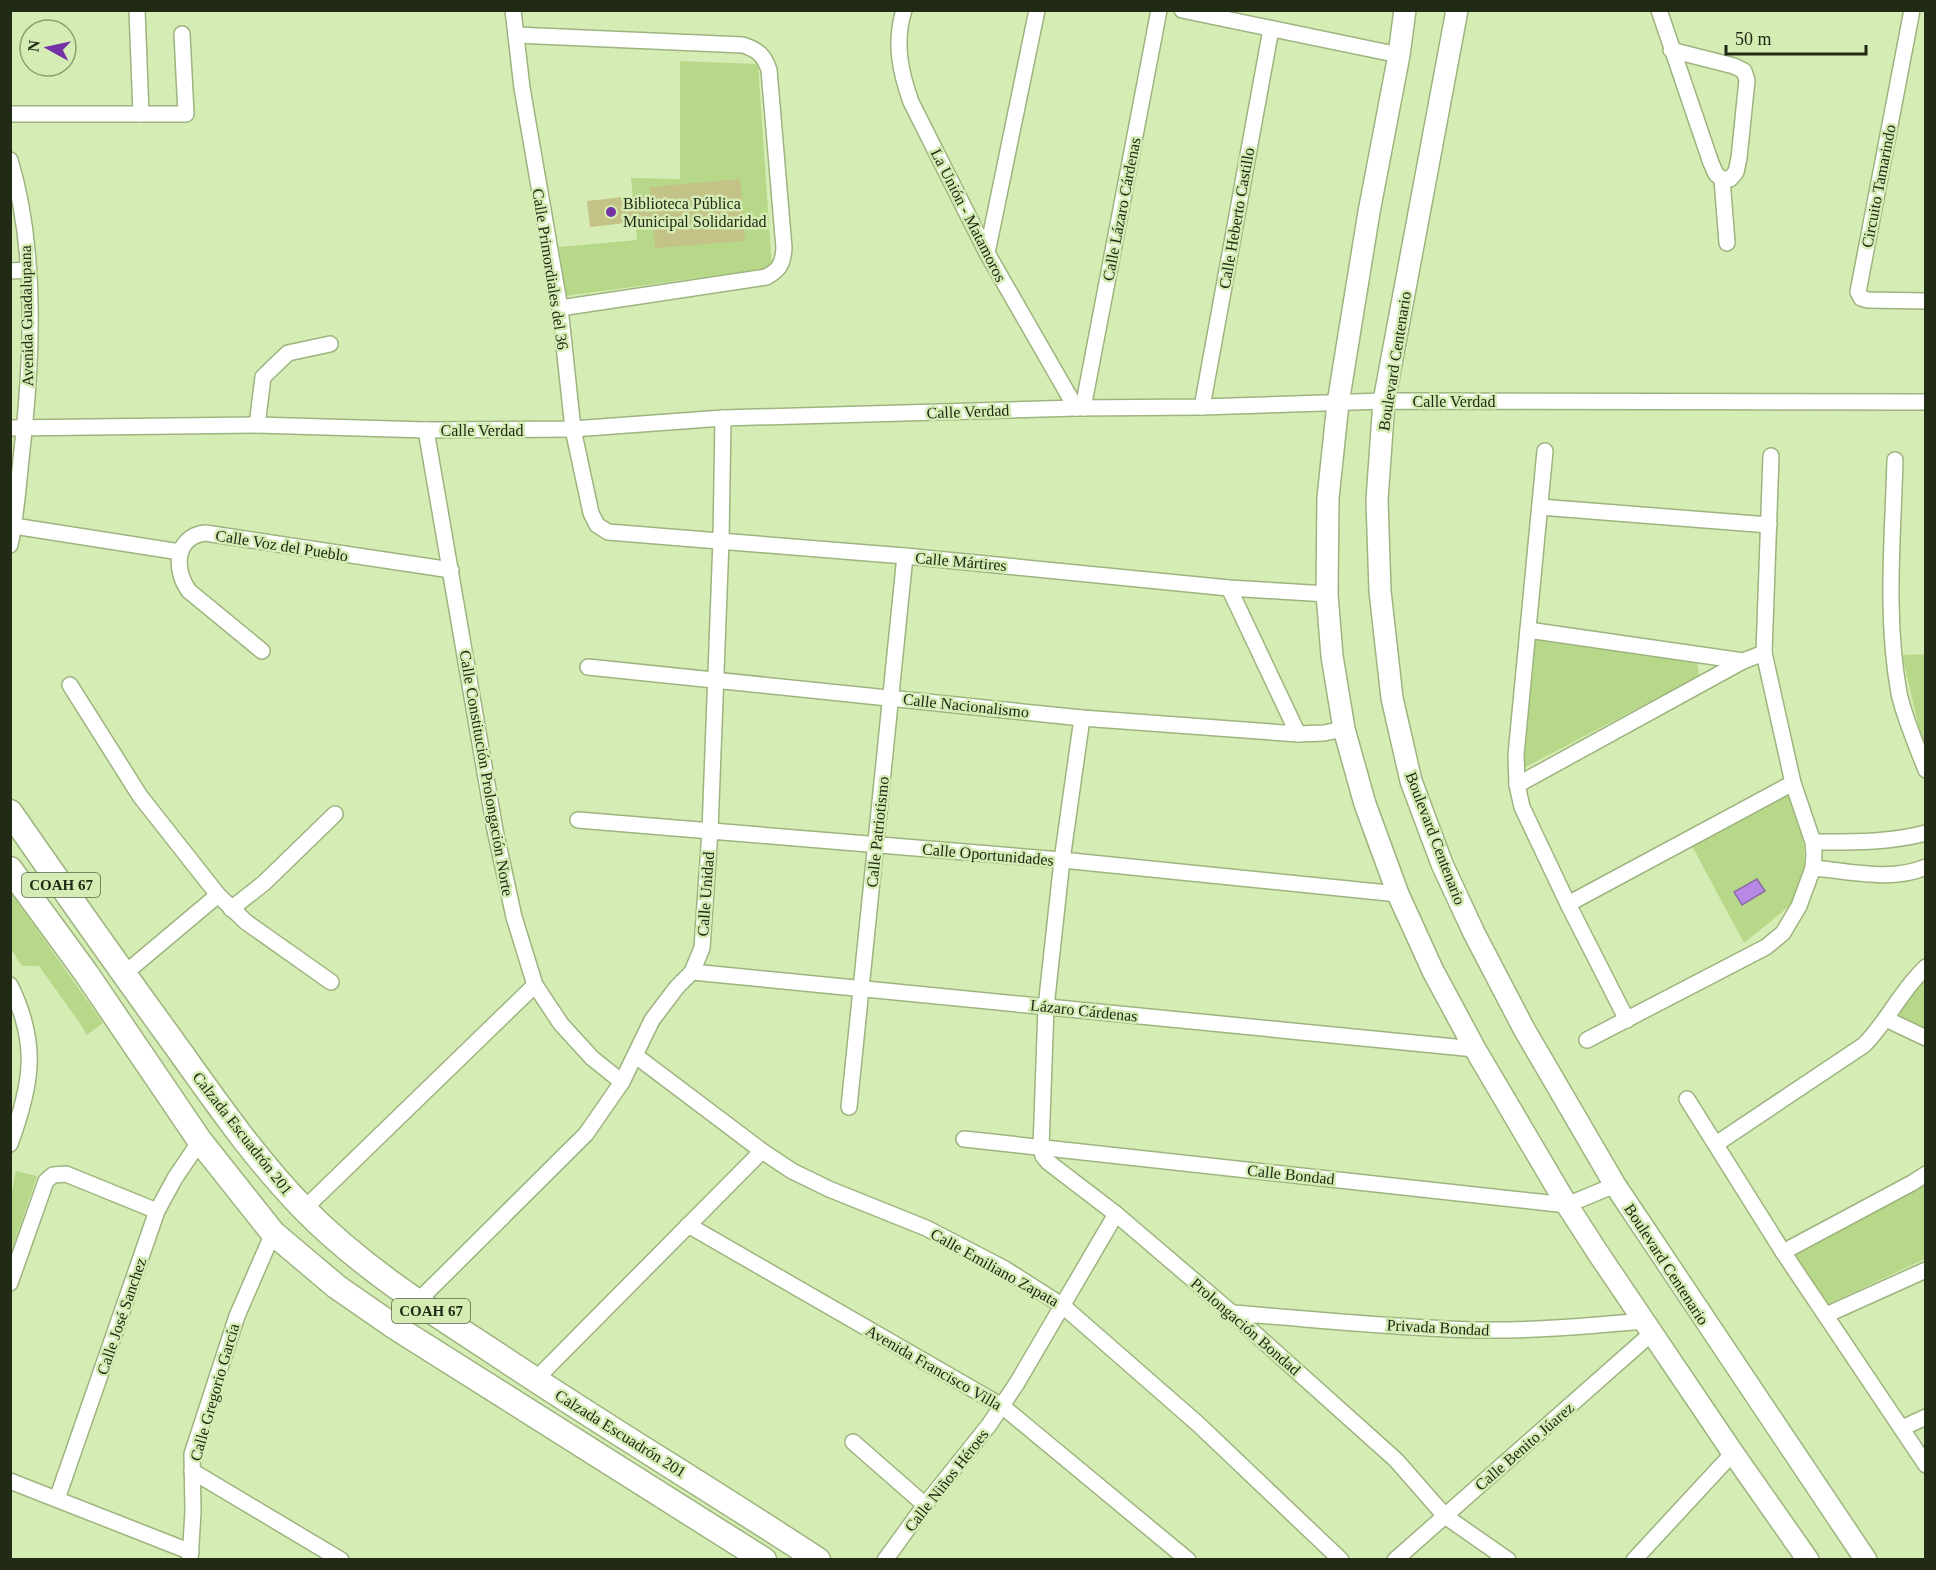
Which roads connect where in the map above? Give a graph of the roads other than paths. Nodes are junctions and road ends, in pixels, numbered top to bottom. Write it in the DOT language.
graph roads {
  1 [pos="137,10"];
  2 [pos="513,10"];
  3 [pos="904,10"];
  4 [pos="1037,10"];
  5 [pos="1160,10"];
  6 [pos="1182,10"];
  7 [pos="1404,10"];
  8 [pos="1457,10"];
  9 [pos="1659,10"];
  10 [pos="1912,10"];
  11 [pos="1271,29"];
  12 [pos="182,34"];
  13 [pos="516,35"];
  14 [pos="1671,50"];
  15 [pos="1399,56"];
  16 [pos="10,114"];
  17 [pos="141,114"];
  18 [pos="10,160"];
  19 [pos="1722,179"];
  20 [pos="1727,243"];
  21 [pos="987,252"];
  22 [pos="28,270"];
  23 [pos="10,271"];
  24 [pos="1926,301"];
  25 [pos="560,308"];
  26 [pos="330,345"];
  27 [pos="1384,401"];
  28 [pos="1926,402"];
  29 [pos="1338,403"];
  30 [pos="1202,407"];
  31 [pos="1080,408"];
  32 [pos="723,418"];
  33 [pos="257,425"];
  34 [pos="18,428"];
  35 [pos="573,429"];
  36 [pos="426,430"];
  37 [pos="1545,451"];
  38 [pos="1771,456"];
  39 [pos="1895,460"];
  40 [pos="1540,507"];
  41 [pos="597,525"];
  42 [pos="1768,525"];
  43 [pos="14,526"];
  44 [pos="721,540"];
  45 [pos="10,545"];
  46 [pos="180,552"];
  47 [pos="905,556"];
  48 [pos="451,570"];
  49 [pos="1228,588"];
  50 [pos="1327,594"];
  51 [pos="1528,630"];
  52 [pos="262,651"];
  53 [pos="1764,653"];
  54 [pos="1743,661"];
  55 [pos="588,667"];
  56 [pos="715,679"];
  57 [pos="70,685"];
  58 [pos="891,697"];
  59 [pos="1082,718"];
  60 [pos="1344,729"];
  61 [pos="1298,734"];
  62 [pos="1924,760"];
  63 [pos="1793,783"];
  64 [pos="1517,785"];
  65 [pos="10,812"];
  66 [pos="335,814"];
  67 [pos="578,820"];
  68 [pos="710,831"];
  69 [pos="1926,833"];
  70 [pos="1813,842"];
  71 [pos="876,845"];
  72 [pos="1062,860"];
  73 [pos="1926,867"];
  74 [pos="1813,868"];
  75 [pos="10,869"];
  76 [pos="1398,894"];
  77 [pos="218,895"];
  78 [pos="1568,904"];
  79 [pos="231,909"];
  80 [pos="118,966"];
  81 [pos="1926,968"];
  82 [pos="692,972"];
  83 [pos="86,973"];
  84 [pos="331,982"];
  85 [pos="10,985"];
  86 [pos="536,985"];
  87 [pos="861,988"];
  88 [pos="1046,1006"];
  89 [pos="17,1015"];
  90 [pos="1886,1019"];
  91 [pos="1627,1020"];
  92 [pos="1926,1038"];
  93 [pos="1587,1040"];
  94 [pos="1476,1048"];
  95 [pos="636,1056"];
  96 [pos="621,1082"];
  97 [pos="1687,1099"];
  98 [pos="849,1107"];
  99 [pos="964,1139"];
  100 [pos="200,1141"];
  101 [pos="10,1144"];
  102 [pos="1716,1144"];
  103 [pos="1041,1147"];
  104 [pos="762,1151"];
  105 [pos="1926,1174"];
  106 [pos="1615,1185"];
  107 [pos="1567,1205"];
  108 [pos="304,1209"];
  109 [pos="157,1211"];
  110 [pos="1116,1214"];
  111 [pos="688,1226"];
  112 [pos="273,1233"];
  113 [pos="1783,1252"];
  114 [pos="1926,1270"];
  115 [pos="10,1283"];
  116 [pos="417,1302"];
  117 [pos="1063,1306"];
  118 [pos="1232,1313"];
  119 [pos="1826,1315"];
  120 [pos="1648,1327"];
  121 [pos="535,1380"];
  122 [pos="1002,1406"];
  123 [pos="1926,1417"];
  124 [pos="1902,1428"];
  125 [pos="853,1442"];
  126 [pos="1733,1454"];
  127 [pos="1926,1465"];
  128 [pos="192,1471"];
  129 [pos="10,1481"];
  130 [pos="57,1499"];
  131 [pos="925,1505"];
  132 [pos="1445,1516"];
  133 [pos="191,1556"];
  134 [pos="341,1560"];
  135 [pos="764,1560"];
  136 [pos="819,1560"];
  137 [pos="885,1560"];
  138 [pos="1188,1560"];
  139 [pos="1341,1560"];
  140 [pos="1395,1560"];
  141 [pos="1508,1560"];
  142 [pos="1634,1560"];
  143 [pos="1808,1560"];
  144 [pos="1866,1560"];
  1 -- 17 [label="street"];
  2 -- 13 [label="street, Calle Primordiales del 36"];
  3 -- 21 [label="street, La Unión - Matamoros"];
  4 -- 21 [label="street"];
  5 -- 31 [label="street, Calle Lázaro Cárdenas"];
  6 -- 11 [label="street"];
  7 -- 15 [label="main road"];
  8 -- 27 [label="main road, Boulevard Centenario"];
  9 -- 14 [label="street"];
  10 -- 24 [label="street, Circuito Tamarindo"];
  11 -- 15 [label="street"];
  11 -- 30 [label="street, Calle Heberto Castillo"];
  12 -- 17 [label="street"];
  13 -- 25 [label="street, Calle Primordiales del 36"];
  13 -- 25 [label="street"];
  14 -- 19 [label="street"];
  14 -- 19 [label="street"];
  15 -- 29 [label="main road"];
  16 -- 17 [label="street"];
  18 -- 22 [label="street, Avenida Guadalupana"];
  19 -- 20 [label="street"];
  21 -- 31 [label="street, La Unión - Matamoros"];
  22 -- 23 [label="street"];
  22 -- 34 [label="street, Avenida Guadalupana"];
  25 -- 35 [label="street, Calle Primordiales del 36"];
  26 -- 33 [label="street"];
  27 -- 28 [label="street, Calle Verdad"];
  27 -- 29 [label="street, Calle Verdad"];
  27 -- 106 [label="main road, Boulevard Centenario"];
  29 -- 30 [label="street, Calle Verdad"];
  29 -- 50 [label="main road"];
  30 -- 31 [label="street, Calle Verdad"];
  31 -- 32 [label="street, Calle Verdad"];
  32 -- 35 [label="street, Calle Verdad"];
  32 -- 44 [label="street, Calle Unidad"];
  33 -- 34 [label="street, Calle Verdad"];
  33 -- 36 [label="street, Calle Verdad"];
  34 -- 43 [label="street, Avenida Guadalupana"];
  35 -- 36 [label="street, Calle Verdad"];
  35 -- 41 [label="street, Calle Primordiales del 36"];
  36 -- 48 [label="street, Calle Constitución Prolongación Norte"];
  37 -- 40 [label="street"];
  38 -- 42 [label="street"];
  39 -- 62 [label="street"];
  40 -- 42 [label="street"];
  40 -- 51 [label="street"];
  41 -- 44 [label="street, Calle Mártires"];
  42 -- 53 [label="street"];
  43 -- 45 [label="street, Avenida Guadalupana"];
  43 -- 46 [label="street"];
  44 -- 47 [label="street, Calle Mártires"];
  44 -- 56 [label="street, Calle Unidad"];
  46 -- 48 [label="street, Calle Voz del Pueblo"];
  46 -- 52 [label="street"];
  47 -- 49 [label="street, Calle Mártires"];
  47 -- 58 [label="street, Calle Patriotismo"];
  48 -- 86 [label="street, Calle Constitución Prolongación Norte"];
  49 -- 50 [label="street, Calle Mártires"];
  49 -- 61 [label="street"];
  50 -- 60 [label="main road"];
  51 -- 54 [label="street"];
  51 -- 64 [label="street"];
  53 -- 54 [label="street"];
  53 -- 63 [label="street"];
  54 -- 64 [label="street"];
  55 -- 56 [label="street, Calle Nacionalismo"];
  56 -- 58 [label="street, Calle Nacionalismo"];
  56 -- 68 [label="street, Calle Unidad"];
  57 -- 77 [label="street"];
  58 -- 59 [label="street, Calle Nacionalismo"];
  58 -- 71 [label="street, Calle Patriotismo"];
  59 -- 61 [label="street, Calle Nacionalismo"];
  59 -- 72 [label="street"];
  60 -- 61 [label="street, Calle Nacionalismo"];
  60 -- 76 [label="main road"];
  63 -- 70 [label="street"];
  63 -- 78 [label="street"];
  64 -- 78 [label="street"];
  65 -- 80 [label="main road, Calzada Escuadrón 201 / COAH 67"];
  66 -- 79 [label="street"];
  67 -- 68 [label="street, Calle Oportunidades"];
  68 -- 71 [label="street, Calle Oportunidades"];
  68 -- 82 [label="street, Calle Unidad"];
  69 -- 70 [label="street"];
  70 -- 74 [label="street"];
  71 -- 72 [label="street, Calle Oportunidades"];
  71 -- 87 [label="street, Calle Patriotismo"];
  72 -- 76 [label="street, Calle Oportunidades"];
  72 -- 88 [label="street"];
  73 -- 74 [label="street"];
  74 -- 91 [label="street"];
  75 -- 83 [label="main road, Calzada Escuadrón 201 / COAH 67"];
  76 -- 94 [label="main road"];
  77 -- 79 [label="street"];
  77 -- 80 [label="street"];
  78 -- 91 [label="street"];
  79 -- 84 [label="street"];
  80 -- 83 [label="main road"];
  80 -- 108 [label="main road, Calzada Escuadrón 201 / COAH 67"];
  81 -- 90 [label="street"];
  82 -- 87 [label="street, Lázaro Cárdenas"];
  82 -- 95 [label="street, Calle Unidad"];
  83 -- 100 [label="main road, Calzada Escuadrón 201 / COAH 67"];
  85 -- 89 [label="street"];
  86 -- 96 [label="street, Calle Constitución Prolongación Norte"];
  86 -- 108 [label="street"];
  87 -- 88 [label="street, Lázaro Cárdenas"];
  87 -- 98 [label="street, Calle Patriotismo"];
  88 -- 94 [label="street, Lázaro Cárdenas"];
  88 -- 103 [label="street"];
  89 -- 101 [label="street"];
  90 -- 92 [label="street"];
  90 -- 102 [label="street"];
  91 -- 93 [label="street"];
  94 -- 107 [label="main road"];
  95 -- 96 [label="street, Calle Unidad"];
  95 -- 104 [label="street, Calle Emiliano Zapata"];
  96 -- 116 [label="street, Calle Unidad"];
  97 -- 102 [label="street"];
  99 -- 103 [label="street, Calle Bondad"];
  100 -- 109 [label="street, Calle José Sanchez"];
  100 -- 112 [label="main road, Calzada Escuadrón 201 / COAH 67"];
  102 -- 113 [label="street"];
  103 -- 107 [label="street, Calle Bondad"];
  103 -- 110 [label="street, Prolongación Bondad"];
  104 -- 111 [label="street"];
  104 -- 117 [label="street, Calle Emiliano Zapata"];
  105 -- 113 [label="street"];
  106 -- 107 [label="street, Calle Bondad"];
  106 -- 144 [label="main road, Boulevard Centenario"];
  107 -- 120 [label="main road"];
  108 -- 116 [label="main road, Calzada Escuadrón 201 / COAH 67"];
  109 -- 115 [label="street"];
  109 -- 130 [label="street, Calle José Sanchez"];
  110 -- 117 [label="street, Calle Niños Héroes"];
  110 -- 118 [label="street, Prolongación Bondad"];
  111 -- 121 [label="street"];
  111 -- 122 [label="street, Avenida Francisco Villa"];
  112 -- 128 [label="street, Calle Gregorio García"];
  112 -- 135 [label="main road, Calzada Escuadrón 201 / COAH 67"];
  113 -- 119 [label="street"];
  114 -- 119 [label="street"];
  116 -- 121 [label="main road, Calzada Escuadrón 201 / COAH 67"];
  117 -- 122 [label="street, Calle Niños Héroes"];
  117 -- 139 [label="street, Calle Emiliano Zapata"];
  118 -- 120 [label="street, Privada Bondad"];
  118 -- 132 [label="street, Prolongación Bondad"];
  119 -- 124 [label="street"];
  120 -- 126 [label="main road"];
  120 -- 132 [label="street, Calle Benito Júarez"];
  121 -- 136 [label="main road, Calzada Escuadrón 201 / COAH 67"];
  122 -- 131 [label="street, Calle Niños Héroes"];
  122 -- 138 [label="street, Avenida Francisco Villa"];
  123 -- 124 [label="street"];
  124 -- 127 [label="street"];
  125 -- 131 [label="street"];
  126 -- 142 [label="street"];
  126 -- 143 [label="main road"];
  128 -- 133 [label="street, Calle Gregorio García"];
  128 -- 134 [label="street"];
  129 -- 130 [label="street"];
  130 -- 133 [label="street"];
  131 -- 137 [label="street, Calle Niños Héroes"];
  132 -- 140 [label="street, Calle Benito Júarez"];
  132 -- 141 [label="street, Prolongación Bondad"];
}
